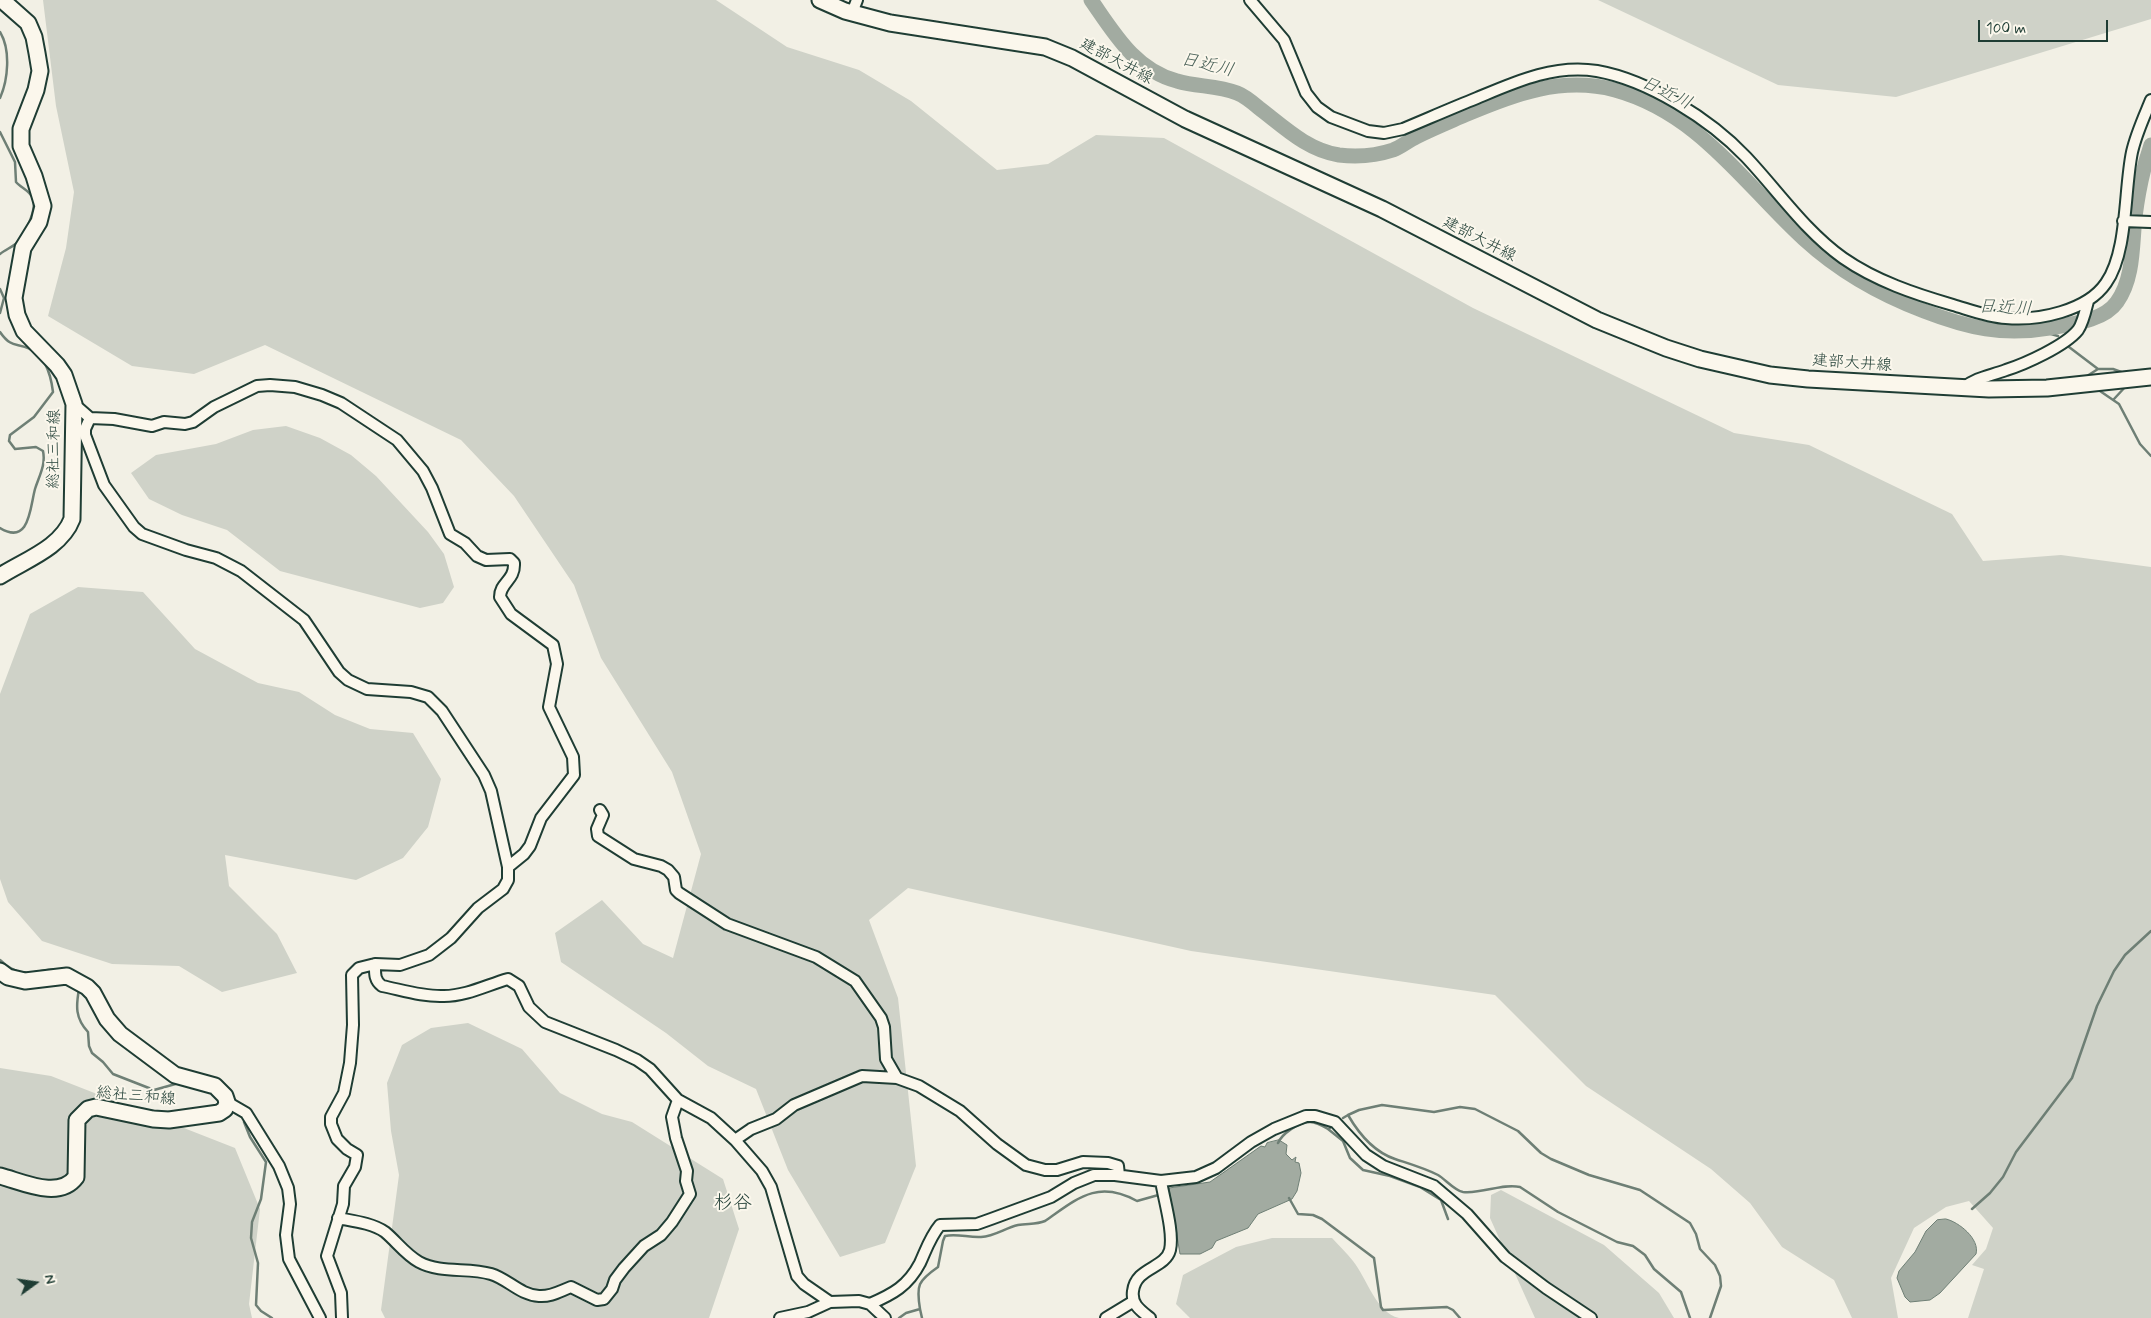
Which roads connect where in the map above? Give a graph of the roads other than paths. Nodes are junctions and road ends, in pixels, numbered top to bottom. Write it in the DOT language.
graph roads {
  1 [pos="2,0"];
  2 [pos="820,0"];
  3 [pos="1250,0"];
  4 [pos="855,7"];
  5 [pos="2151,100"];
  6 [pos="2125,221"];
  7 [pos="2148,222"];
  8 [pos="2087,305"];
  9 [pos="2151,377"];
  10 [pos="1963,388"];
  11 [pos="74,404"];
  12 [pos="90,418"];
  13 [pos="0,576"];
  14 [pos="600,810"];
  15 [pos="508,867"];
  16 [pos="375,964"];
  17 [pos="0,972"];
  18 [pos="897,1078"];
  19 [pos="678,1100"];
  20 [pos="227,1102"];
  21 [pos="735,1140"];
  22 [pos="1119,1175"];
  23 [pos="0,1176"];
  24 [pos="1162,1190"];
  25 [pos="338,1218"];
  26 [pos="1134,1301"];
  27 [pos="830,1302"];
  28 [pos="870,1304"];
  29 [pos="320,1318"];
  30 [pos="342,1318"];
  31 [pos="780,1318"];
  32 [pos="885,1318"];
  33 [pos="1106,1318"];
  34 [pos="1150,1318"];
  35 [pos="1591,1318"];
  1 -- 11 [label="main road, 総社三和線"];
  2 -- 4 [label="main road, 建部大井線"];
  3 -- 8 [label="street"];
  4 -- 10 [label="main road, 建部大井線"];
  5 -- 6 [label="street"];
  6 -- 7 [label="street"];
  6 -- 8 [label="street"];
  8 -- 10 [label="street"];
  9 -- 10 [label="main road, 建部大井線"];
  11 -- 12 [label="street"];
  11 -- 13 [label="main road, 総社三和線"];
  12 -- 15 [label="street"];
  12 -- 15 [label="street"];
  14 -- 18 [label="street"];
  15 -- 16 [label="street"];
  16 -- 19 [label="street"];
  16 -- 25 [label="street"];
  17 -- 20 [label="main road, 総社三和線"];
  18 -- 21 [label="street"];
  18 -- 22 [label="street"];
  19 -- 21 [label="street"];
  19 -- 25 [label="street"];
  20 -- 23 [label="main road, 総社三和線"];
  20 -- 29 [label="street"];
  21 -- 27 [label="street"];
  22 -- 24 [label="street"];
  22 -- 28 [label="street"];
  24 -- 26 [label="street"];
  24 -- 35 [label="street"];
  25 -- 30 [label="street"];
  26 -- 33 [label="street"];
  26 -- 34 [label="street"];
  27 -- 28 [label="street"];
  27 -- 31 [label="street"];
  28 -- 32 [label="street"];
}
